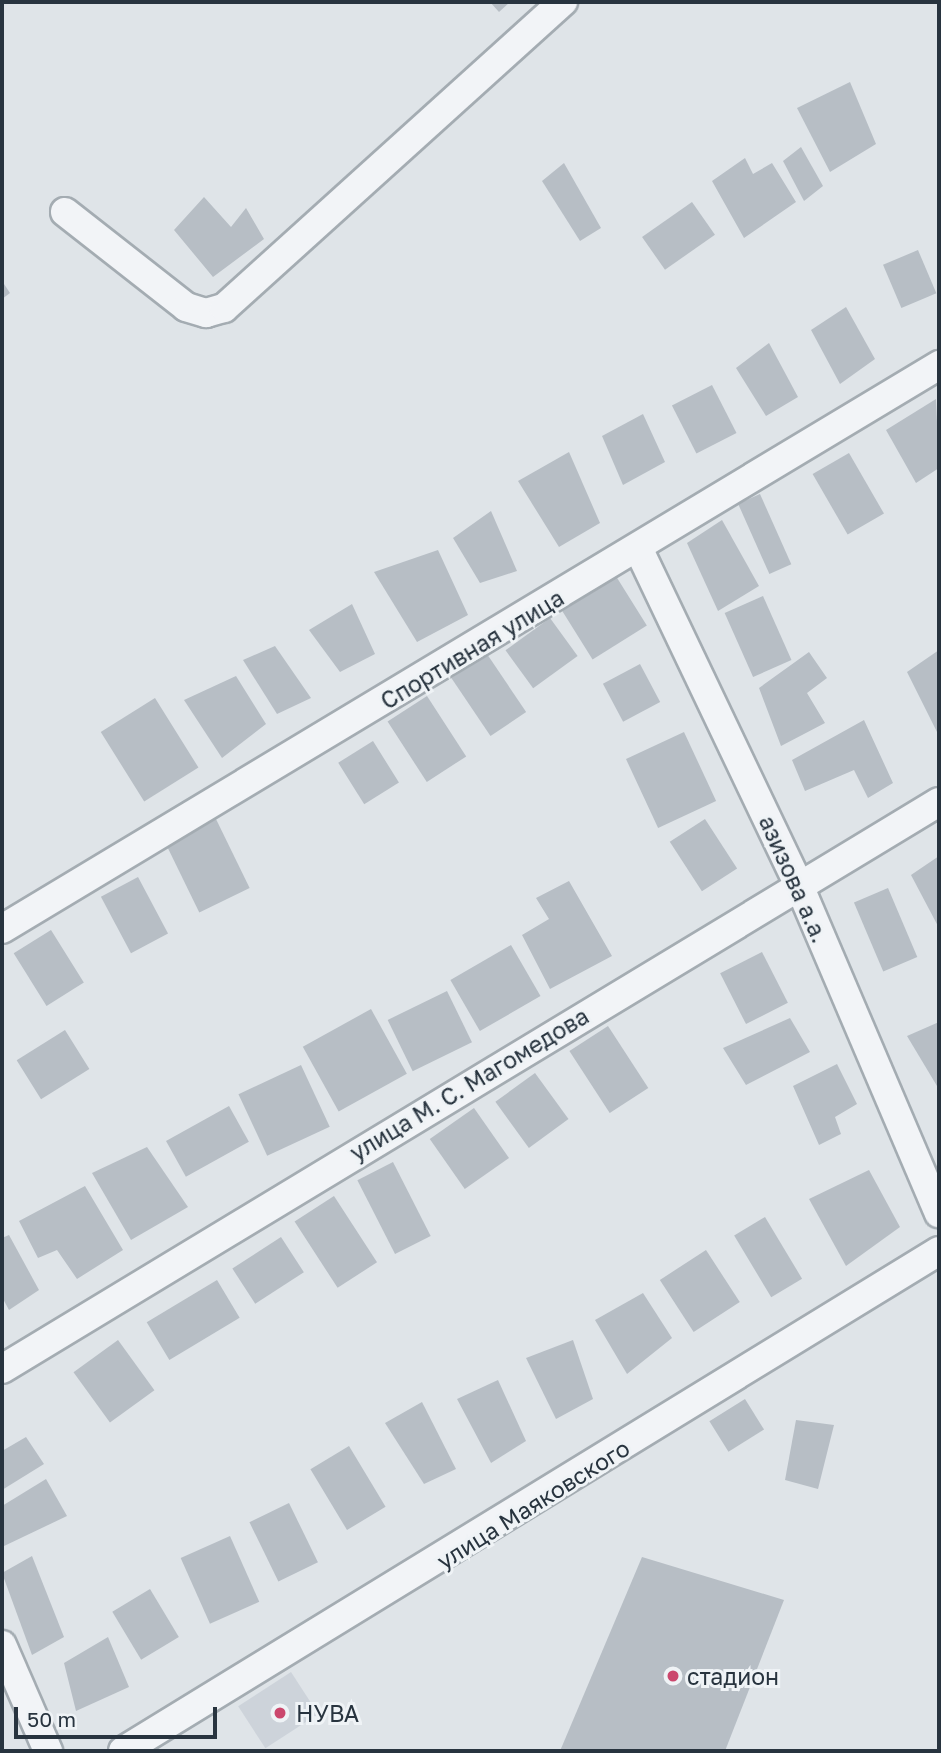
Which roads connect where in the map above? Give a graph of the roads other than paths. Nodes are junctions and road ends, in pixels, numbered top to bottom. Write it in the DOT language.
graph roads {
  1 [pos="564,2"];
  2 [pos="65,212"];
  3 [pos="939,365"];
  4 [pos="639,550"];
  5 [pos="939,802"];
  6 [pos="797,883"];
  7 [pos="2,929"];
  8 [pos="939,1213"];
  9 [pos="939,1251"];
  10 [pos="2,1369"];
  11 [pos="2,1645"];
  12 [pos="48,1751"];
  13 [pos="123,1751"];
  1 -- 2 [label="street"];
  3 -- 4 [label="street, Спортивная улица"];
  4 -- 6 [label="street, азизова а.а."];
  4 -- 7 [label="street, Спортивная улица"];
  5 -- 6 [label="street, улица М. С. Магомедова"];
  6 -- 8 [label="street, азизова а.а."];
  6 -- 10 [label="street, улица М. С. Магомедова"];
  9 -- 13 [label="street, улица Маяковского"];
  11 -- 12 [label="street"];
}
